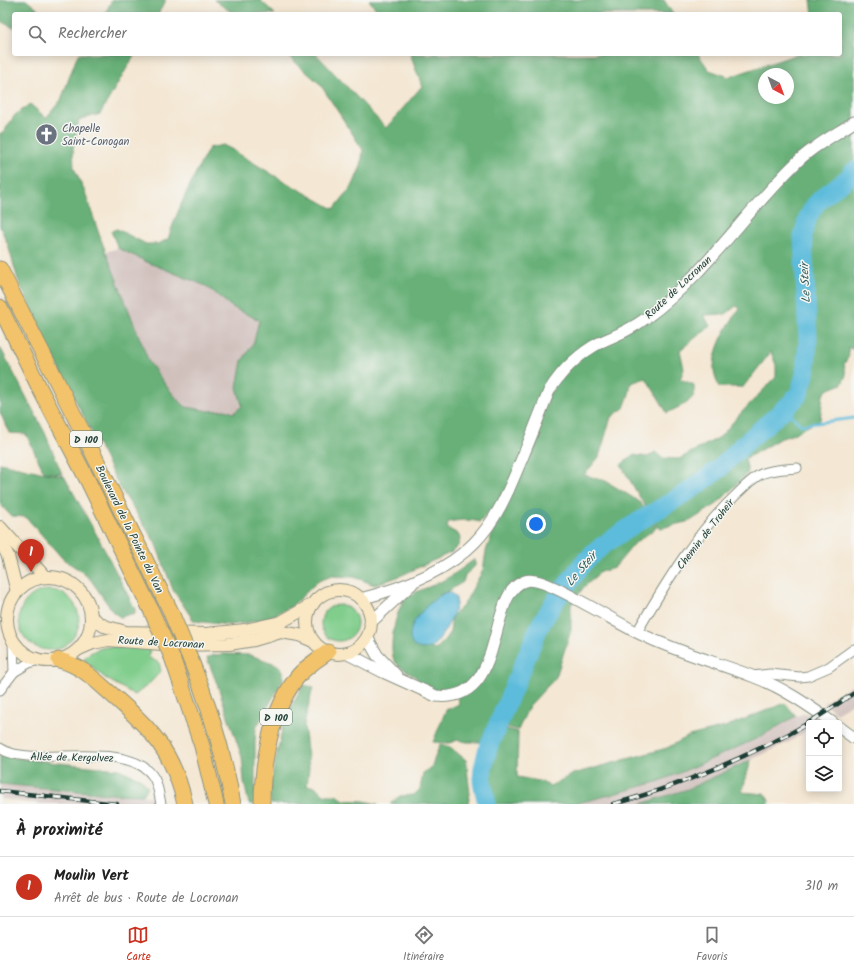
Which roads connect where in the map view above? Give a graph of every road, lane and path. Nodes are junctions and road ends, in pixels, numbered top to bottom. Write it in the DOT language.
graph roads {
  1 [pos="854,122"];
  2 [pos="0,269"];
  3 [pos="0,307"];
  4 [pos="797,468"];
  5 [pos="0,528"];
  6 [pos="0,540"];
  7 [pos="45,577"];
  8 [pos="414,582"];
  9 [pos="17,592"];
  10 [pos="360,599"];
  11 [pos="313,604"];
  12 [pos="91,617"];
  13 [pos="370,623"];
  14 [pos="638,632"];
  15 [pos="367,637"];
  16 [pos="313,641"];
  17 [pos="13,642"];
  18 [pos="78,649"];
  19 [pos="854,649"];
  20 [pos="328,652"];
  21 [pos="346,653"];
  22 [pos="38,660"];
  23 [pos="59,660"];
  24 [pos="14,672"];
  25 [pos="753,676"];
  26 [pos="400,680"];
  27 [pos="0,690"];
  28 [pos="829,720"];
  29 [pos="842,729"];
  30 [pos="854,738"];
  31 [pos="0,748"];
  32 [pos="184,800"];
  33 [pos="215,801"];
  34 [pos="233,802"];
  35 [pos="262,802"];
  36 [pos="160,804"];
  1 -- 8 [label="street, Route de Locronan"];
  2 -- 34 [label="highway, Boulevard de la Pointe du Van / D 100, bridge"];
  3 -- 33 [label="highway, Boulevard de la Pointe du Van / D 100, bridge"];
  4 -- 14 [label="street, Chemin de Troheïr"];
  5 -- 7 [label="main road"];
  6 -- 9 [label="main road"];
  7 -- 9 [label="main road"];
  7 -- 12 [label="main road"];
  8 -- 10 [label="street, Route de Locronan"];
  8 -- 13 [label="street, Route de Locronan"];
  9 -- 17 [label="main road"];
  10 -- 11 [label="main road"];
  10 -- 13 [label="main road"];
  11 -- 12 [label="main road, Route de Locronan"];
  11 -- 16 [label="main road"];
  12 -- 18 [label="main road"];
  13 -- 15 [label="main road"];
  14 -- 25 [label="street"];
  14 -- 26 [label="street"];
  15 -- 21 [label="main road"];
  15 -- 26 [label="street"];
  16 -- 18 [label="main road, Route de Locronan"];
  16 -- 20 [label="main road"];
  17 -- 22 [label="main road"];
  17 -- 24 [label="street"];
  18 -- 23 [label="main road"];
  19 -- 25 [label="street"];
  20 -- 21 [label="main road"];
  20 -- 35 [label="highway, D 100"];
  21 -- 26 [label="street"];
  22 -- 23 [label="main road"];
  22 -- 24 [label="street"];
  23 -- 32 [label="highway"];
  24 -- 27 [label="street"];
  25 -- 28 [label="street"];
  29 -- 30 [label="street"];
  31 -- 36 [label="street, Allée de Kergolvez"];
}
